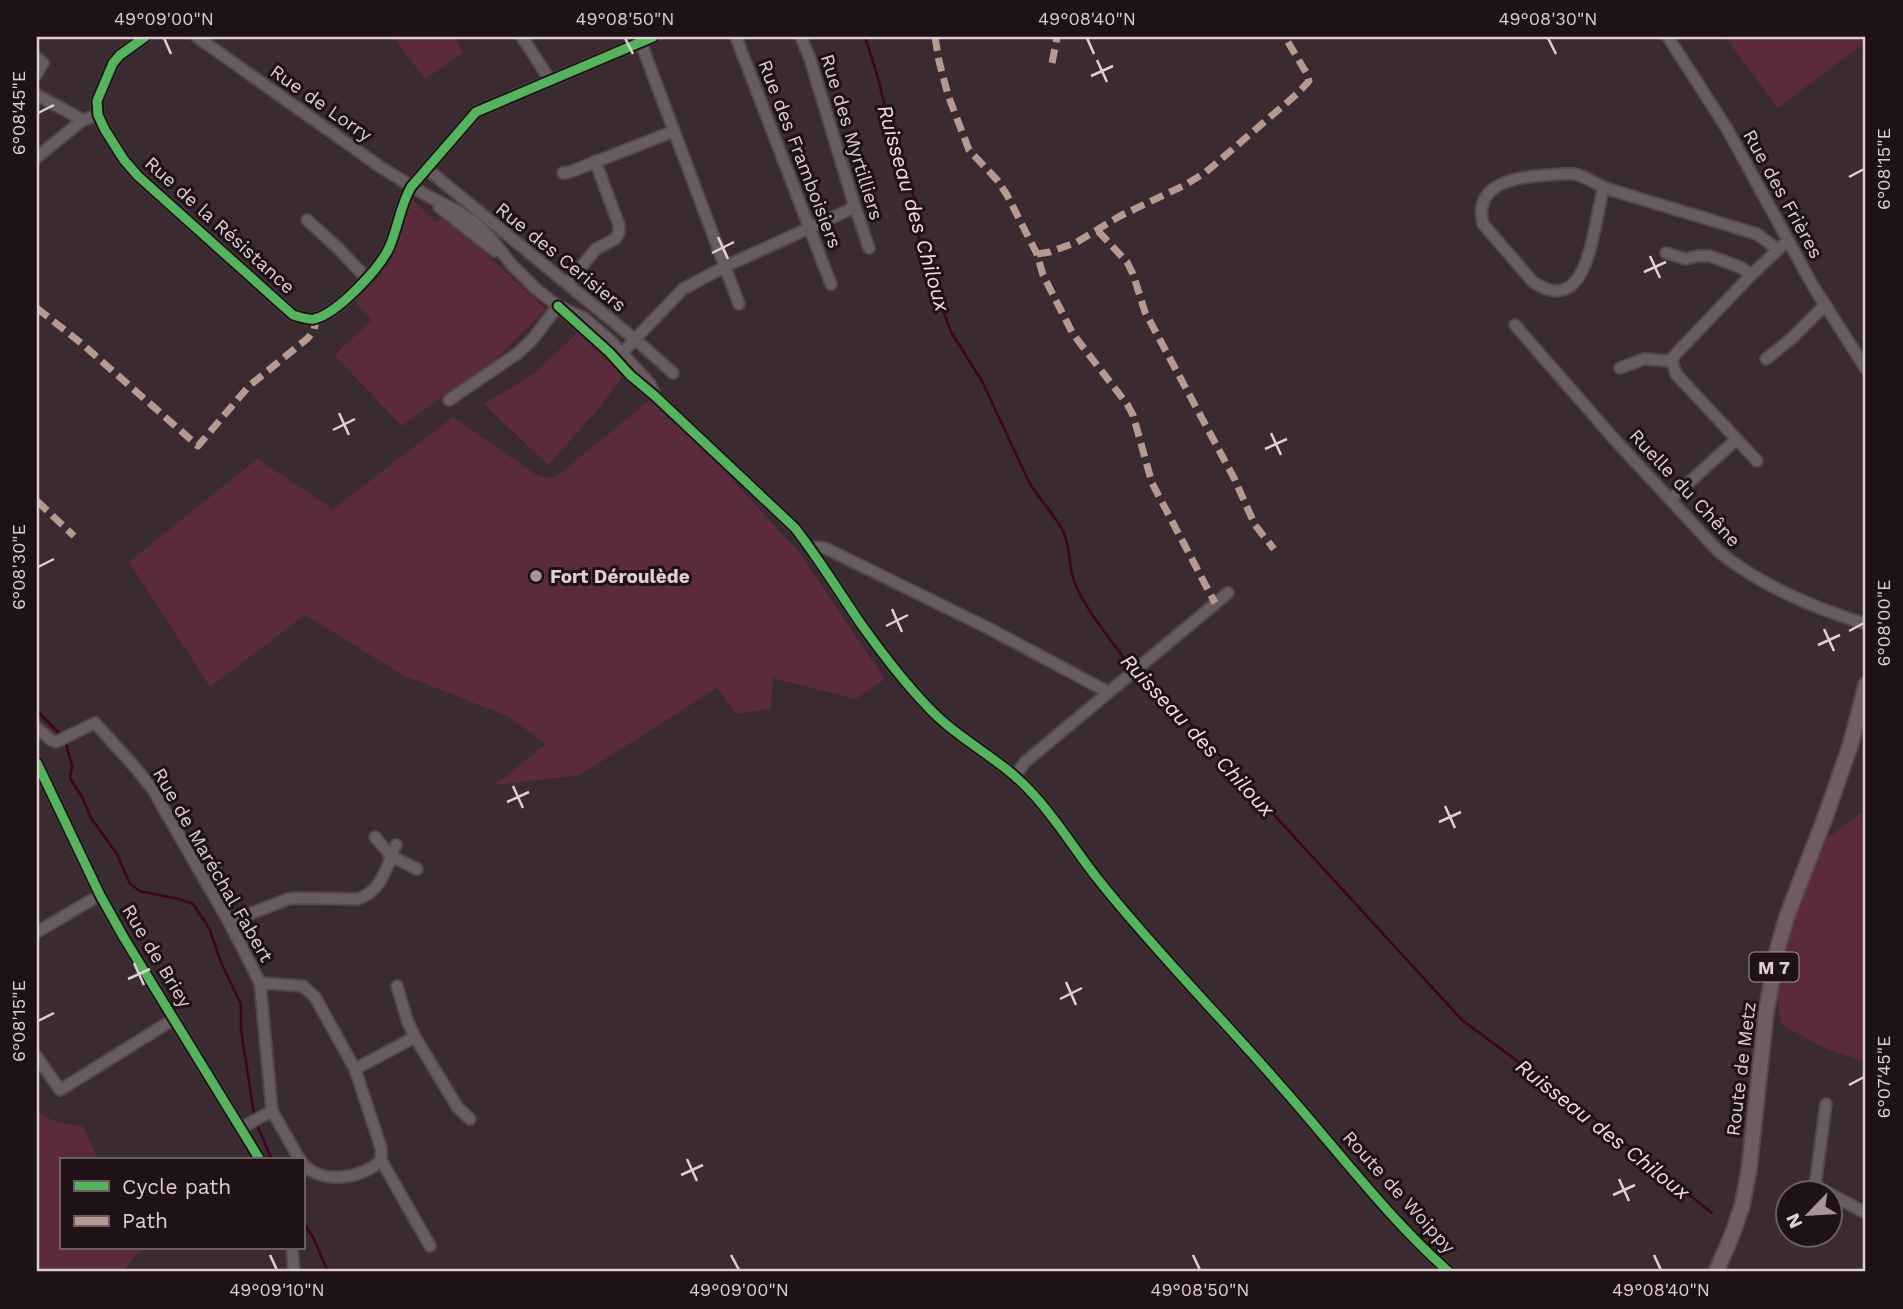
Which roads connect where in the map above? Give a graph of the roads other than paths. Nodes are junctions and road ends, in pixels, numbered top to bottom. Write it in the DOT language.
graph roads {
  1 [pos="145,37"];
  2 [pos="197,37"];
  3 [pos="522,37"];
  4 [pos="653,37"];
  5 [pos="736,37"];
  6 [pos="801,37"];
  7 [pos="1668,37"];
  8 [pos="640,39"];
  9 [pos="37,58"];
  10 [pos="37,74"];
  11 [pos="550,80"];
  12 [pos="37,95"];
  13 [pos="99,115"];
  14 [pos="83,120"];
  15 [pos="674,131"];
  16 [pos="37,157"];
  17 [pos="595,161"];
  18 [pos="427,169"];
  19 [pos="563,173"];
  20 [pos="411,187"];
  21 [pos="1604,187"];
  22 [pos="854,204"];
  23 [pos="307,220"];
  24 [pos="814,225"];
  25 [pos="1788,242"];
  26 [pos="869,247"];
  27 [pos="1777,249"];
  28 [pos="1666,253"];
  29 [pos="726,266"];
  30 [pos="1751,275"];
  31 [pos="367,279"];
  32 [pos="566,284"];
  33 [pos="831,284"];
  34 [pos="739,304"];
  35 [pos="558,306"];
  36 [pos="1827,307"];
  37 [pos="1515,324"];
  38 [pos="636,340"];
  39 [pos="619,356"];
  40 [pos="1766,359"];
  41 [pos="1672,361"];
  42 [pos="1620,368"];
  43 [pos="1866,369"];
  44 [pos="673,373"];
  45 [pos="449,400"];
  46 [pos="1737,439"];
  47 [pos="1757,461"];
  48 [pos="1674,496"];
  49 [pos="811,550"];
  50 [pos="1228,593"];
  51 [pos="1866,624"];
  52 [pos="1866,685"];
  53 [pos="1108,692"];
  54 [pos="37,728"];
  55 [pos="37,763"];
  56 [pos="1015,776"];
  57 [pos="375,837"];
  58 [pos="396,845"];
  59 [pos="391,856"];
  60 [pos="417,869"];
  61 [pos="100,895"];
  62 [pos="229,922"];
  63 [pos="37,932"];
  64 [pos="260,982"];
  65 [pos="397,986"];
  66 [pos="174,1019"];
  67 [pos="415,1037"];
  68 [pos="37,1057"];
  69 [pos="355,1069"];
  70 [pos="1826,1104"];
  71 [pos="268,1113"];
  72 [pos="470,1119"];
  73 [pos="244,1127"];
  74 [pos="259,1158"];
  75 [pos="299,1158"];
  76 [pos="381,1160"];
  77 [pos="304,1165"];
  78 [pos="1866,1213"];
  79 [pos="430,1246"];
  80 [pos="292,1250"];
  81 [pos="294,1272"];
  82 [pos="1449,1272"];
  83 [pos="1713,1272"];
  1 -- 13 [label="street"];
  2 -- 20 [label="street, Rue de Lorry"];
  3 -- 11 [label="street"];
  4 -- 8 [label="street, Rue de la Résistance"];
  5 -- 24 [label="street, Rue des Framboisiers"];
  6 -- 22 [label="street, Rue des Myrtilliers"];
  7 -- 25 [label="street, Rue des Frières"];
  8 -- 11 [label="street, Rue de la Résistance"];
  8 -- 15 [label="street"];
  9 -- 10 [label="street"];
  11 -- 18 [label="street, Rue de la Résistance"];
  12 -- 14 [label="street"];
  13 -- 14 [label="street"];
  13 -- 31 [label="street, Rue de la Résistance"];
  14 -- 16 [label="street"];
  15 -- 17 [label="street"];
  15 -- 29 [label="street"];
  17 -- 19 [label="street"];
  17 -- 32 [label="street"];
  18 -- 20 [label="street, Rue de la Résistance"];
  18 -- 32 [label="street, Rue des Cerisiers"];
  20 -- 31 [label="street, Rue de la Résistance"];
  20 -- 35 [label="street, Rue de Lorry"];
  21 -- 21 [label="street"];
  21 -- 27 [label="street"];
  22 -- 24 [label="street"];
  22 -- 26 [label="street, Rue des Myrtilliers"];
  23 -- 31 [label="street"];
  24 -- 29 [label="street"];
  24 -- 33 [label="street, Rue des Framboisiers"];
  25 -- 27 [label="street"];
  25 -- 36 [label="street, Rue des Frières"];
  27 -- 30 [label="street"];
  28 -- 30 [label="street"];
  29 -- 34 [label="street"];
  29 -- 38 [label="street"];
  30 -- 41 [label="street"];
  32 -- 38 [label="street, Rue des Cerisiers"];
  35 -- 39 [label="street, Rue de Lorry"];
  35 -- 45 [label="street"];
  36 -- 40 [label="street"];
  36 -- 43 [label="street, Rue des Frières"];
  37 -- 51 [label="street, Ruelle du Chêne"];
  38 -- 39 [label="street"];
  38 -- 44 [label="street, Rue des Cerisiers"];
  39 -- 49 [label="street, Rue de Lorry"];
  41 -- 42 [label="street"];
  41 -- 46 [label="street"];
  46 -- 47 [label="street"];
  46 -- 48 [label="street"];
  49 -- 53 [label="street"];
  49 -- 56 [label="street, Rue de Lorry"];
  50 -- 53 [label="street"];
  52 -- 83 [label="main road, Route de Metz / M 7"];
  53 -- 56 [label="street"];
  54 -- 62 [label="street, Rue de Maréchal Fabert"];
  55 -- 61 [label="street, Rue de Briey"];
  56 -- 82 [label="street, Route de Woippy"];
  57 -- 59 [label="street"];
  58 -- 59 [label="street"];
  59 -- 60 [label="street"];
  59 -- 62 [label="street"];
  61 -- 63 [label="street"];
  61 -- 66 [label="street, Rue de Briey"];
  62 -- 64 [label="street, Rue de Maréchal Fabert"];
  64 -- 69 [label="street"];
  64 -- 71 [label="street"];
  65 -- 67 [label="street"];
  66 -- 68 [label="street"];
  66 -- 73 [label="street, Rue de Briey"];
  67 -- 69 [label="street"];
  67 -- 72 [label="street"];
  69 -- 76 [label="street"];
  70 -- 78 [label="street"];
  71 -- 73 [label="street"];
  71 -- 75 [label="street"];
  73 -- 74 [label="street, Rue de Briey"];
  76 -- 77 [label="street"];
  76 -- 79 [label="street"];
  80 -- 81 [label="street"];
}
